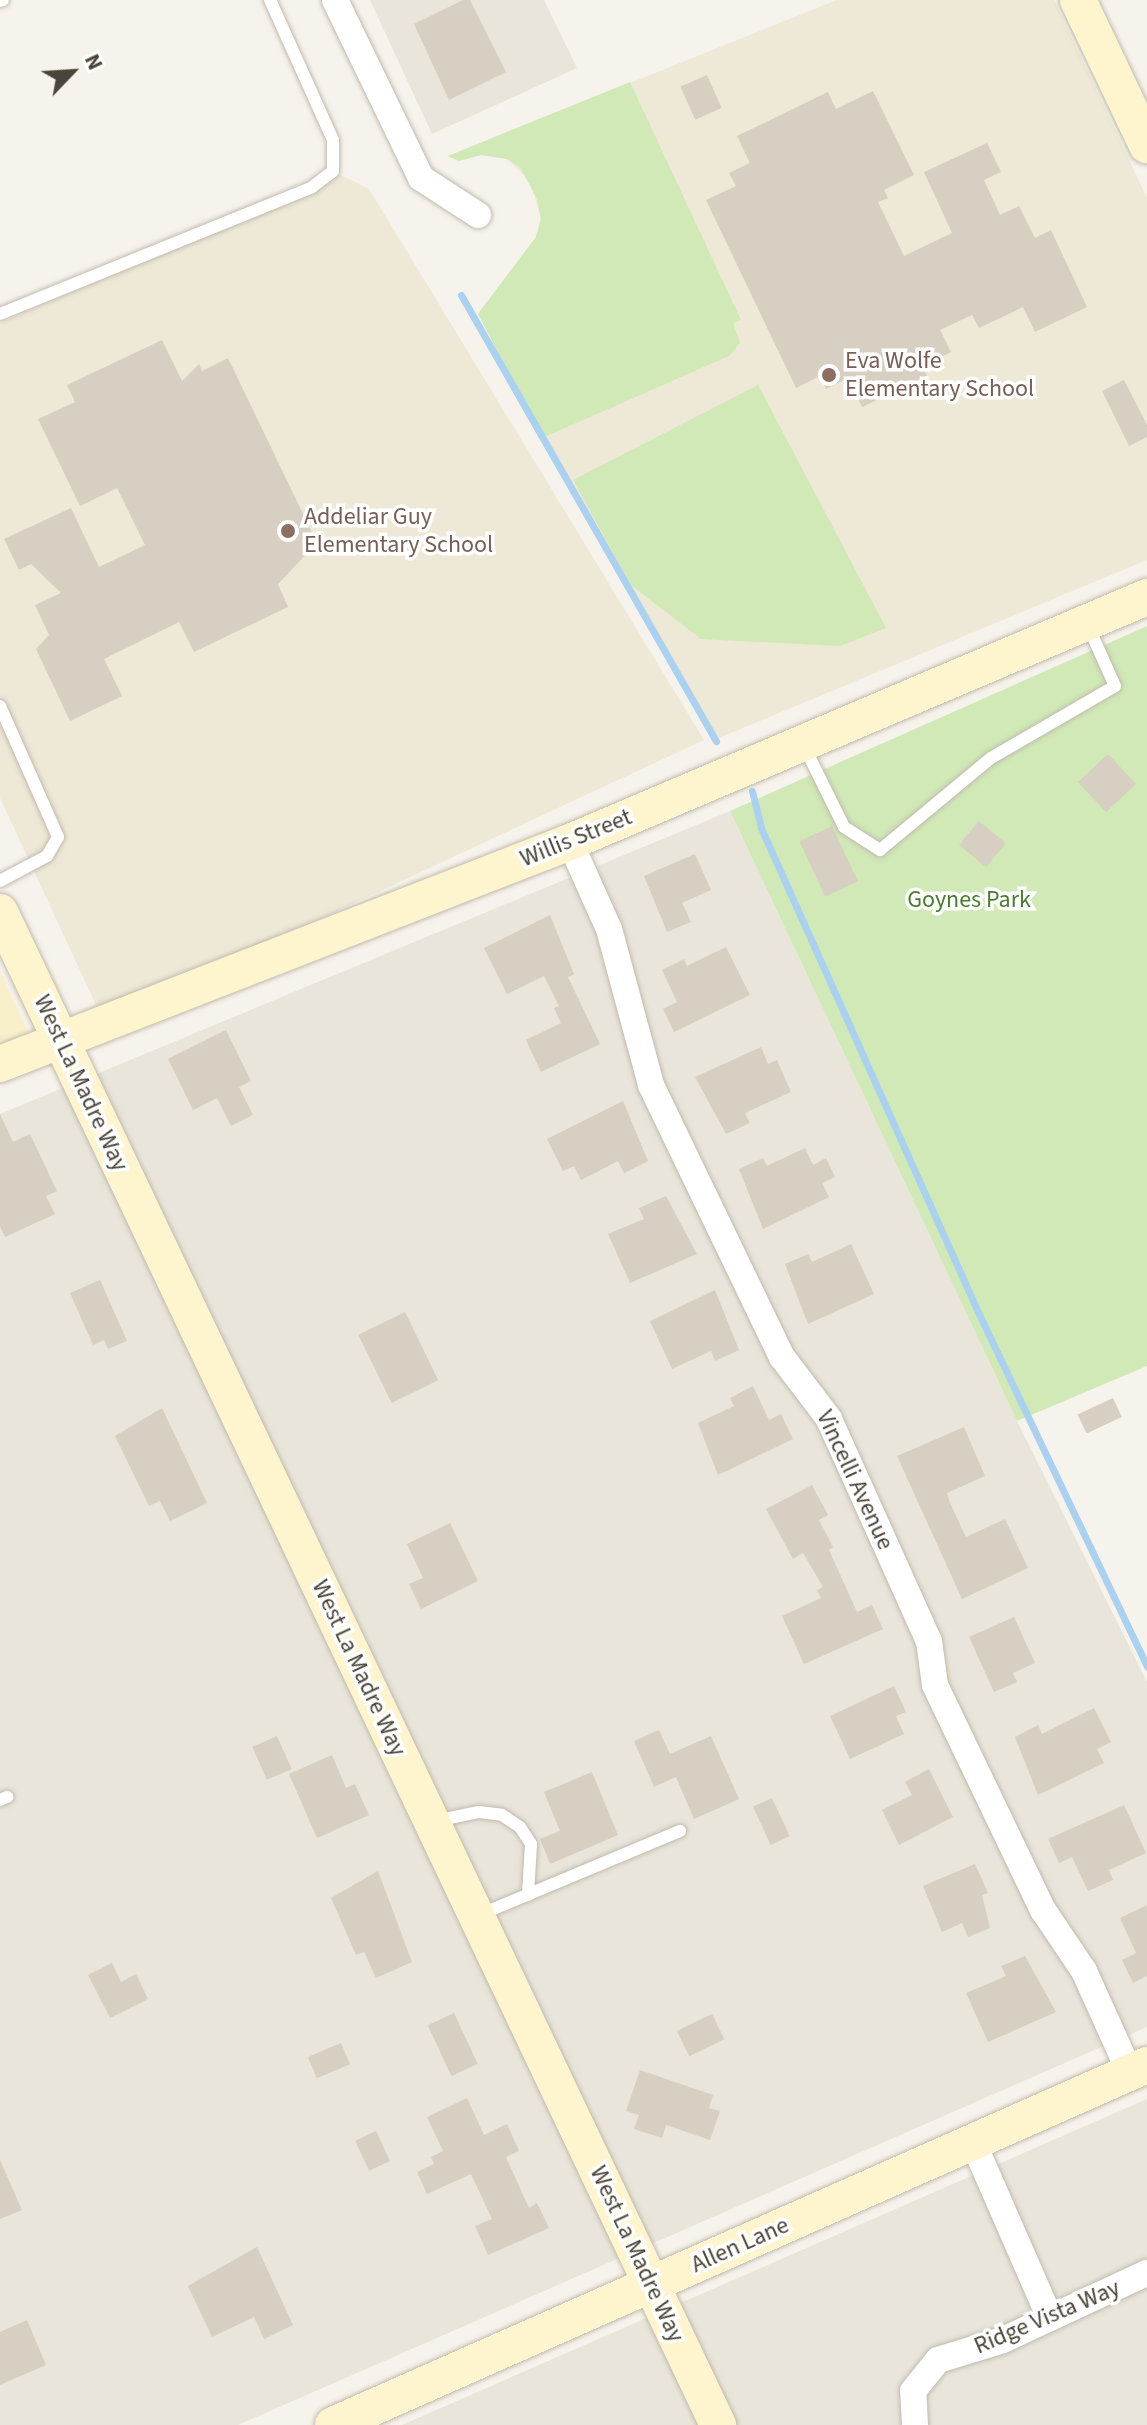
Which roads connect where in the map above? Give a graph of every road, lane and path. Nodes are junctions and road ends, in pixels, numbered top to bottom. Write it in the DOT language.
graph roads {
  1 [pos="270,0"];
  2 [pos="335,0"];
  3 [pos="1078,0"];
  4 [pos="1147,145"];
  5 [pos="478,215"];
  6 [pos="0,314"];
  7 [pos="1147,597"];
  8 [pos="1086,623"];
  9 [pos="0,706"];
  10 [pos="802,742"];
  11 [pos="570,842"];
  12 [pos="0,881"];
  13 [pos="0,912"];
  14 [pos="60,1038"];
  15 [pos="0,1064"];
  16 [pos="432,1822"];
  17 [pos="680,1831"];
  18 [pos="528,1895"];
  19 [pos="476,1916"];
  20 [pos="1138,2069"];
  21 [pos="973,2142"];
  22 [pos="1147,2273"];
  23 [pos="651,2284"];
  24 [pos="1050,2318"];
  25 [pos="338,2424"];
  26 [pos="718,2425"];
  27 [pos="915,2425"];
  1 -- 6 [label="lane"];
  2 -- 5 [label="street"];
  3 -- 4 [label="street"];
  7 -- 8 [label="street, Willis Street"];
  8 -- 10 [label="street, Willis Street"];
  8 -- 10 [label="lane"];
  9 -- 12 [label="lane"];
  10 -- 11 [label="street, Willis Street"];
  11 -- 14 [label="street, Willis Street"];
  11 -- 20 [label="street, Vincelli Avenue"];
  13 -- 14 [label="street, West La Madre Way"];
  14 -- 15 [label="street, Willis Street"];
  14 -- 16 [label="street, West La Madre Way"];
  16 -- 18 [label="lane"];
  16 -- 19 [label="street, West La Madre Way"];
  17 -- 18 [label="lane"];
  18 -- 19 [label="lane"];
  19 -- 23 [label="street, West La Madre Way"];
  20 -- 21 [label="street, Allen Lane"];
  21 -- 23 [label="street, Allen Lane"];
  21 -- 24 [label="street"];
  22 -- 24 [label="street, Ridge Vista Way"];
  23 -- 25 [label="street, Allen Lane"];
  23 -- 26 [label="street, West La Madre Way"];
  24 -- 27 [label="street, Ridge Vista Way"];
}
